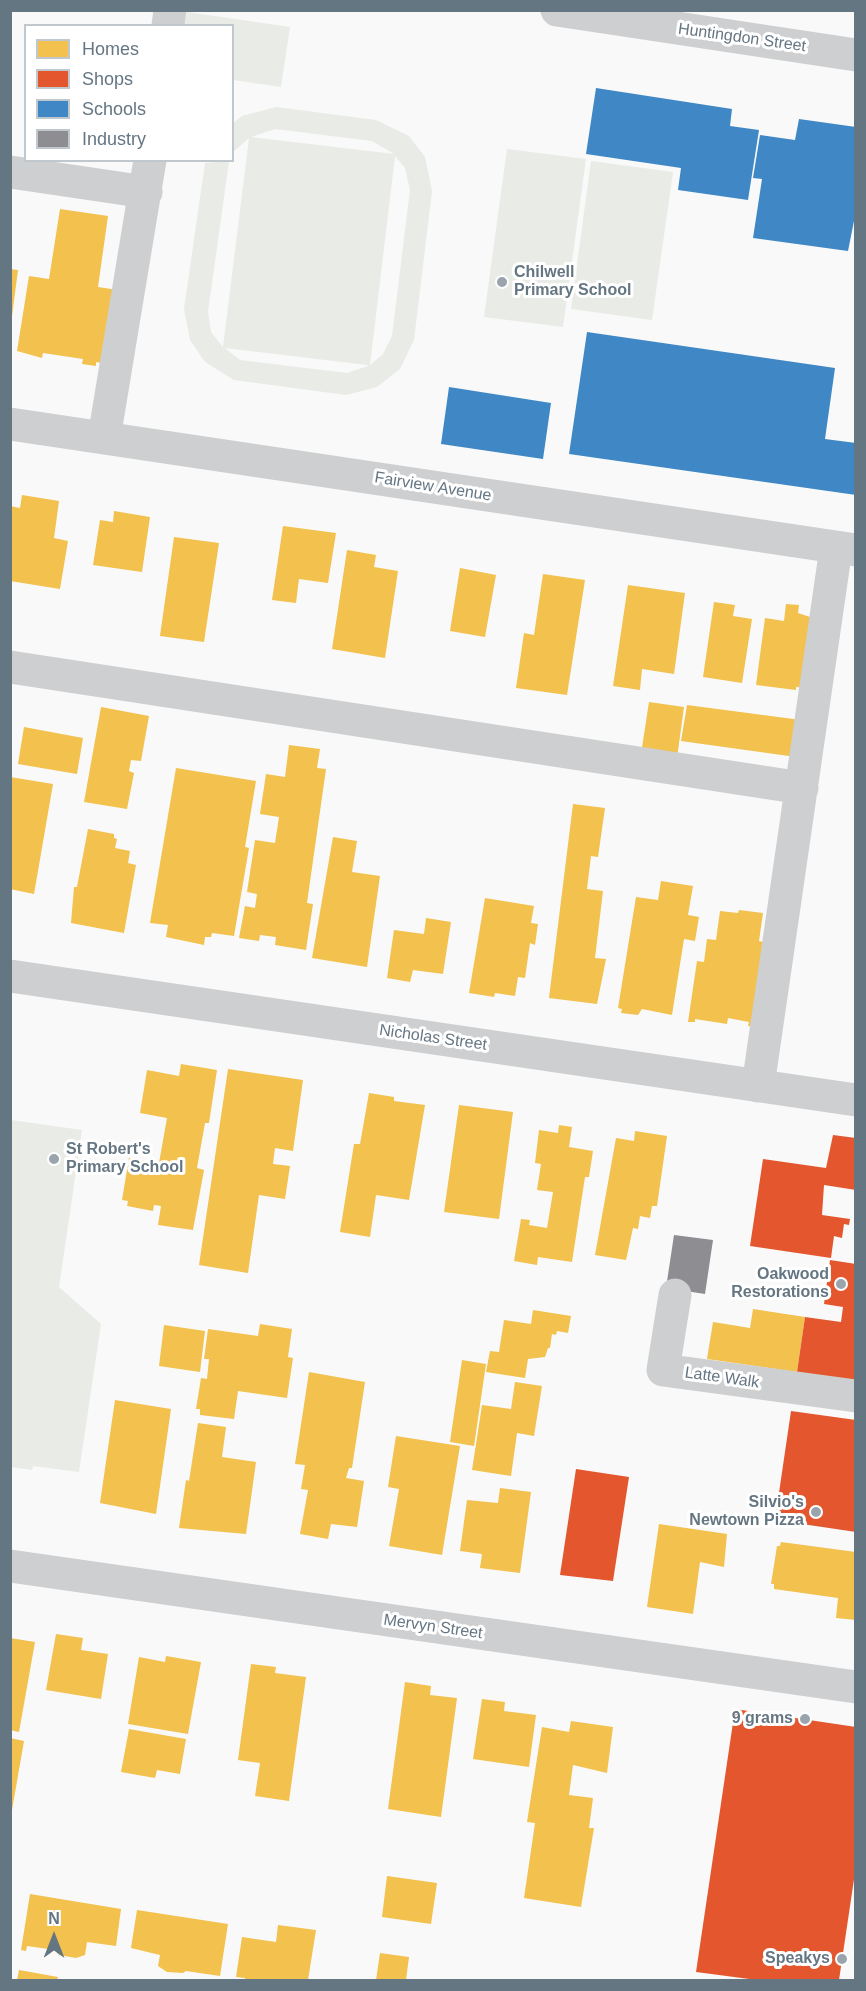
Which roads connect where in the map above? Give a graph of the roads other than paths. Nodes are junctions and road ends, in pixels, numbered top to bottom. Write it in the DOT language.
graph roads {
  1 [pos="557,10"];
  2 [pos="855,55"];
  3 [pos="150,162"];
  4 [pos="10,172"];
  5 [pos="146,192"];
  6 [pos="10,424"];
  7 [pos="104,438"];
  8 [pos="846,549"];
  9 [pos="10,667"];
  10 [pos="802,788"];
  11 [pos="10,976"];
  12 [pos="758,1086"];
  13 [pos="855,1100"];
  14 [pos="675,1295"];
  15 [pos="855,1396"];
  16 [pos="10,1566"];
  17 [pos="855,1687"];
  1 -- 2 [label="street, Huntingdon Street"];
  3 -- 5 [label="street"];
  4 -- 5 [label="street"];
  5 -- 7 [label="street"];
  6 -- 7 [label="street, Fairview Avenue"];
  7 -- 8 [label="street, Fairview Avenue"];
  8 -- 10 [label="street"];
  9 -- 10 [label="street"];
  10 -- 12 [label="street"];
  11 -- 12 [label="street, Nicholas Street"];
  12 -- 13 [label="street, Nicholas Street"];
  14 -- 15 [label="street, Latte Walk"];
  16 -- 17 [label="street, Mervyn Street"];
}
